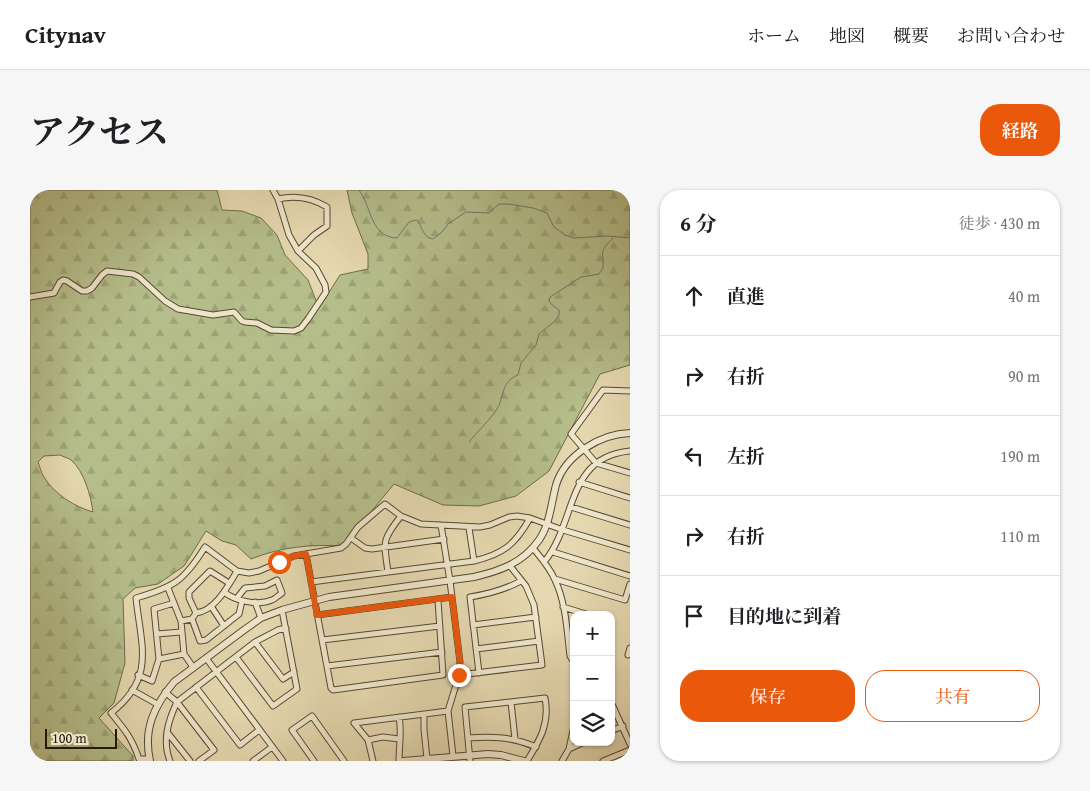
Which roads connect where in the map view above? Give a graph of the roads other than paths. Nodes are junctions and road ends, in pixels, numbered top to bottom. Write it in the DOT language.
graph roads {
  1 [pos="273,190"];
  2 [pos="278,198"];
  3 [pos="298,251"];
  4 [pos="30,297"];
  5 [pos="630,391"];
  6 [pos="630,433"];
  7 [pos="585,449"];
  8 [pos="630,451"];
  9 [pos="596,463"];
  10 [pos="630,473"];
  11 [pos="579,482"];
  12 [pos="630,498"];
  13 [pos="571,507"];
  14 [pos="401,516"];
  15 [pos="530,518"];
  16 [pos="547,524"];
  17 [pos="630,524"];
  18 [pos="442,525"];
  19 [pos="469,528"];
  20 [pos="563,530"];
  21 [pos="351,538"];
  22 [pos="444,539"];
  23 [pos="385,547"];
  24 [pos="533,548"];
  25 [pos="630,550"];
  26 [pos="552,552"];
  27 [pos="306,554"];
  28 [pos="474,561"];
  29 [pos="544,562"];
  30 [pos="448,564"];
  31 [pos="510,566"];
  32 [pos="238,571"];
  33 [pos="388,572"];
  34 [pos="630,576"];
  35 [pos="555,579"];
  36 [pos="450,581"];
  37 [pos="521,581"];
  38 [pos="311,582"];
  39 [pos="229,583"];
  40 [pos="630,584"];
  41 [pos="168,588"];
  42 [pos="224,592"];
  43 [pos="452,597"];
  44 [pos="239,599"];
  45 [pos="314,600"];
  46 [pos="438,600"];
  47 [pos="255,602"];
  48 [pos="174,603"];
  49 [pos="211,606"];
  50 [pos="563,607"];
  51 [pos="282,610"];
  52 [pos="576,611"];
  53 [pos="196,613"];
  54 [pos="317,615"];
  55 [pos="536,617"];
  56 [pos="262,618"];
  57 [pos="192,619"];
  58 [pos="181,621"];
  59 [pos="473,625"];
  60 [pos="224,626"];
  61 [pos="440,626"];
  62 [pos="286,628"];
  63 [pos="181,632"];
  64 [pos="158,634"];
  65 [pos="322,640"];
  66 [pos="539,641"];
  67 [pos="255,642"];
  68 [pos="630,648"];
  69 [pos="476,649"];
  70 [pos="442,652"];
  71 [pos="184,654"];
  72 [pos="630,654"];
  73 [pos="236,656"];
  74 [pos="570,656"];
  75 [pos="206,658"];
  76 [pos="159,659"];
  77 [pos="327,666"];
  78 [pos="193,667"];
  79 [pos="294,672"];
  80 [pos="216,673"];
  81 [pos="479,673"];
  82 [pos="138,675"];
  83 [pos="459,675"];
  84 [pos="196,687"];
  85 [pos="132,690"];
  86 [pos="165,692"];
  87 [pos="177,702"];
  88 [pos="511,702"];
  89 [pos="157,704"];
  90 [pos="615,710"];
  91 [pos="448,711"];
  92 [pos="424,716"];
  93 [pos="399,717"];
  94 [pos="622,726"];
  95 [pos="615,729"];
  96 [pos="260,730"];
  97 [pos="167,732"];
  98 [pos="468,738"];
  99 [pos="399,739"];
  100 [pos="515,739"];
  101 [pos="368,740"];
  102 [pos="570,744"];
  103 [pos="630,744"];
  104 [pos="574,746"];
  105 [pos="272,747"];
  106 [pos="536,747"];
  107 [pos="569,748"];
  108 [pos="630,750"];
  109 [pos="453,756"];
  110 [pos="470,758"];
  111 [pos="428,759"];
  112 [pos="150,760"];
  113 [pos="342,760"];
  114 [pos="170,761"];
  115 [pos="190,761"];
  116 [pos="199,761"];
  117 [pos="253,761"];
  118 [pos="283,761"];
  119 [pos="314,761"];
  120 [pos="373,761"];
  121 [pos="399,761"];
  122 [pos="403,761"];
  123 [pos="526,761"];
  124 [pos="562,761"];
  125 [pos="603,761"];
  1 -- 2 [label="street"];
  2 -- 3 [label="street"];
  2 -- 3 [label="street"];
  3 -- 4 [label="street"];
  5 -- 7 [label="street"];
  6 -- 7 [label="street"];
  7 -- 9 [label="street"];
  7 -- 16 [label="street"];
  8 -- 9 [label="street"];
  9 -- 10 [label="street"];
  9 -- 11 [label="street"];
  11 -- 12 [label="street"];
  11 -- 13 [label="street"];
  13 -- 17 [label="street"];
  13 -- 20 [label="street"];
  14 -- 18 [label="street"];
  14 -- 21 [label="street"];
  14 -- 23 [label="street"];
  15 -- 16 [label="street"];
  15 -- 19 [label="street"];
  15 -- 28 [label="street"];
  16 -- 20 [label="street"];
  16 -- 24 [label="street"];
  18 -- 19 [label="street"];
  18 -- 22 [label="street"];
  19 -- 28 [label="street"];
  20 -- 25 [label="street"];
  20 -- 26 [label="street"];
  21 -- 23 [label="street"];
  21 -- 27 [label="street"];
  22 -- 23 [label="street"];
  22 -- 30 [label="street"];
  23 -- 33 [label="street"];
  24 -- 29 [label="street"];
  24 -- 31 [label="street"];
  26 -- 29 [label="street"];
  26 -- 34 [label="street"];
  27 -- 32 [label="street"];
  27 -- 38 [label="street"];
  28 -- 30 [label="street"];
  29 -- 35 [label="street"];
  30 -- 33 [label="street"];
  30 -- 36 [label="street"];
  31 -- 36 [label="street"];
  31 -- 37 [label="street"];
  32 -- 39 [label="street"];
  32 -- 41 [label="street"];
  33 -- 38 [label="street"];
  35 -- 40 [label="street"];
  35 -- 50 [label="street"];
  36 -- 43 [label="street"];
  36 -- 45 [label="street"];
  37 -- 55 [label="street"];
  37 -- 59 [label="street"];
  38 -- 45 [label="street"];
  39 -- 42 [label="street"];
  39 -- 53 [label="street"];
  41 -- 48 [label="street"];
  41 -- 82 [label="street"];
  42 -- 44 [label="street"];
  42 -- 49 [label="street"];
  43 -- 46 [label="street"];
  43 -- 83 [label="street"];
  44 -- 47 [label="street"];
  44 -- 47 [label="street"];
  44 -- 60 [label="street"];
  45 -- 51 [label="street"];
  45 -- 54 [label="street"];
  46 -- 54 [label="street"];
  46 -- 61 [label="street"];
  47 -- 56 [label="street"];
  48 -- 58 [label="street"];
  48 -- 64 [label="street"];
  49 -- 53 [label="street"];
  49 -- 60 [label="street"];
  50 -- 52 [label="street"];
  50 -- 74 [label="street"];
  51 -- 56 [label="street"];
  51 -- 62 [label="street"];
  53 -- 57 [label="street"];
  54 -- 65 [label="street"];
  55 -- 59 [label="street"];
  55 -- 66 [label="street"];
  56 -- 75 [label="street"];
  57 -- 58 [label="street"];
  57 -- 60 [label="street"];
  58 -- 63 [label="street"];
  59 -- 69 [label="street"];
  61 -- 65 [label="street"];
  61 -- 70 [label="street"];
  62 -- 67 [label="street"];
  62 -- 79 [label="street"];
  63 -- 64 [label="street"];
  63 -- 71 [label="street"];
  64 -- 76 [label="street"];
  65 -- 77 [label="street"];
  66 -- 69 [label="street"];
  66 -- 81 [label="street"];
  67 -- 73 [label="street"];
  67 -- 79 [label="street"];
  68 -- 72 [label="street"];
  69 -- 81 [label="street"];
  70 -- 77 [label="street"];
  70 -- 77 [label="street"];
  71 -- 76 [label="street"];
  71 -- 78 [label="street"];
  73 -- 79 [label="street"];
  73 -- 80 [label="street"];
  75 -- 78 [label="street"];
  75 -- 80 [label="street"];
  76 -- 82 [label="street"];
  78 -- 86 [label="street"];
  80 -- 84 [label="street"];
  80 -- 96 [label="street"];
  81 -- 83 [label="street"];
  82 -- 85 [label="street"];
  83 -- 91 [label="street"];
  84 -- 87 [label="street"];
  84 -- 96 [label="street"];
  85 -- 89 [label="street"];
  85 -- 112 [label="street"];
  86 -- 87 [label="street"];
  86 -- 89 [label="street"];
  87 -- 97 [label="street"];
  87 -- 116 [label="street"];
  88 -- 98 [label="street"];
  88 -- 100 [label="street"];
  88 -- 106 [label="street"];
  89 -- 112 [label="street"];
  90 -- 94 [label="street"];
  91 -- 92 [label="street"];
  91 -- 109 [label="street"];
  92 -- 93 [label="street"];
  92 -- 111 [label="street"];
  93 -- 99 [label="street"];
  93 -- 101 [label="street"];
  94 -- 95 [label="street"];
  94 -- 103 [label="street"];
  96 -- 105 [label="street"];
  97 -- 114 [label="street"];
  97 -- 115 [label="street"];
  98 -- 100 [label="street"];
  98 -- 110 [label="street"];
  99 -- 101 [label="street"];
  99 -- 121 [label="street"];
  100 -- 106 [label="street"];
  101 -- 120 [label="street"];
  102 -- 107 [label="street"];
  104 -- 107 [label="street"];
  105 -- 117 [label="street"];
  105 -- 118 [label="street"];
  106 -- 123 [label="street"];
  107 -- 124 [label="street"];
  108 -- 125 [label="street"];
  109 -- 110 [label="street"];
  109 -- 111 [label="street"];
  110 -- 123 [label="street"];
  111 -- 122 [label="street"];
  113 -- 119 [label="street"];
}
